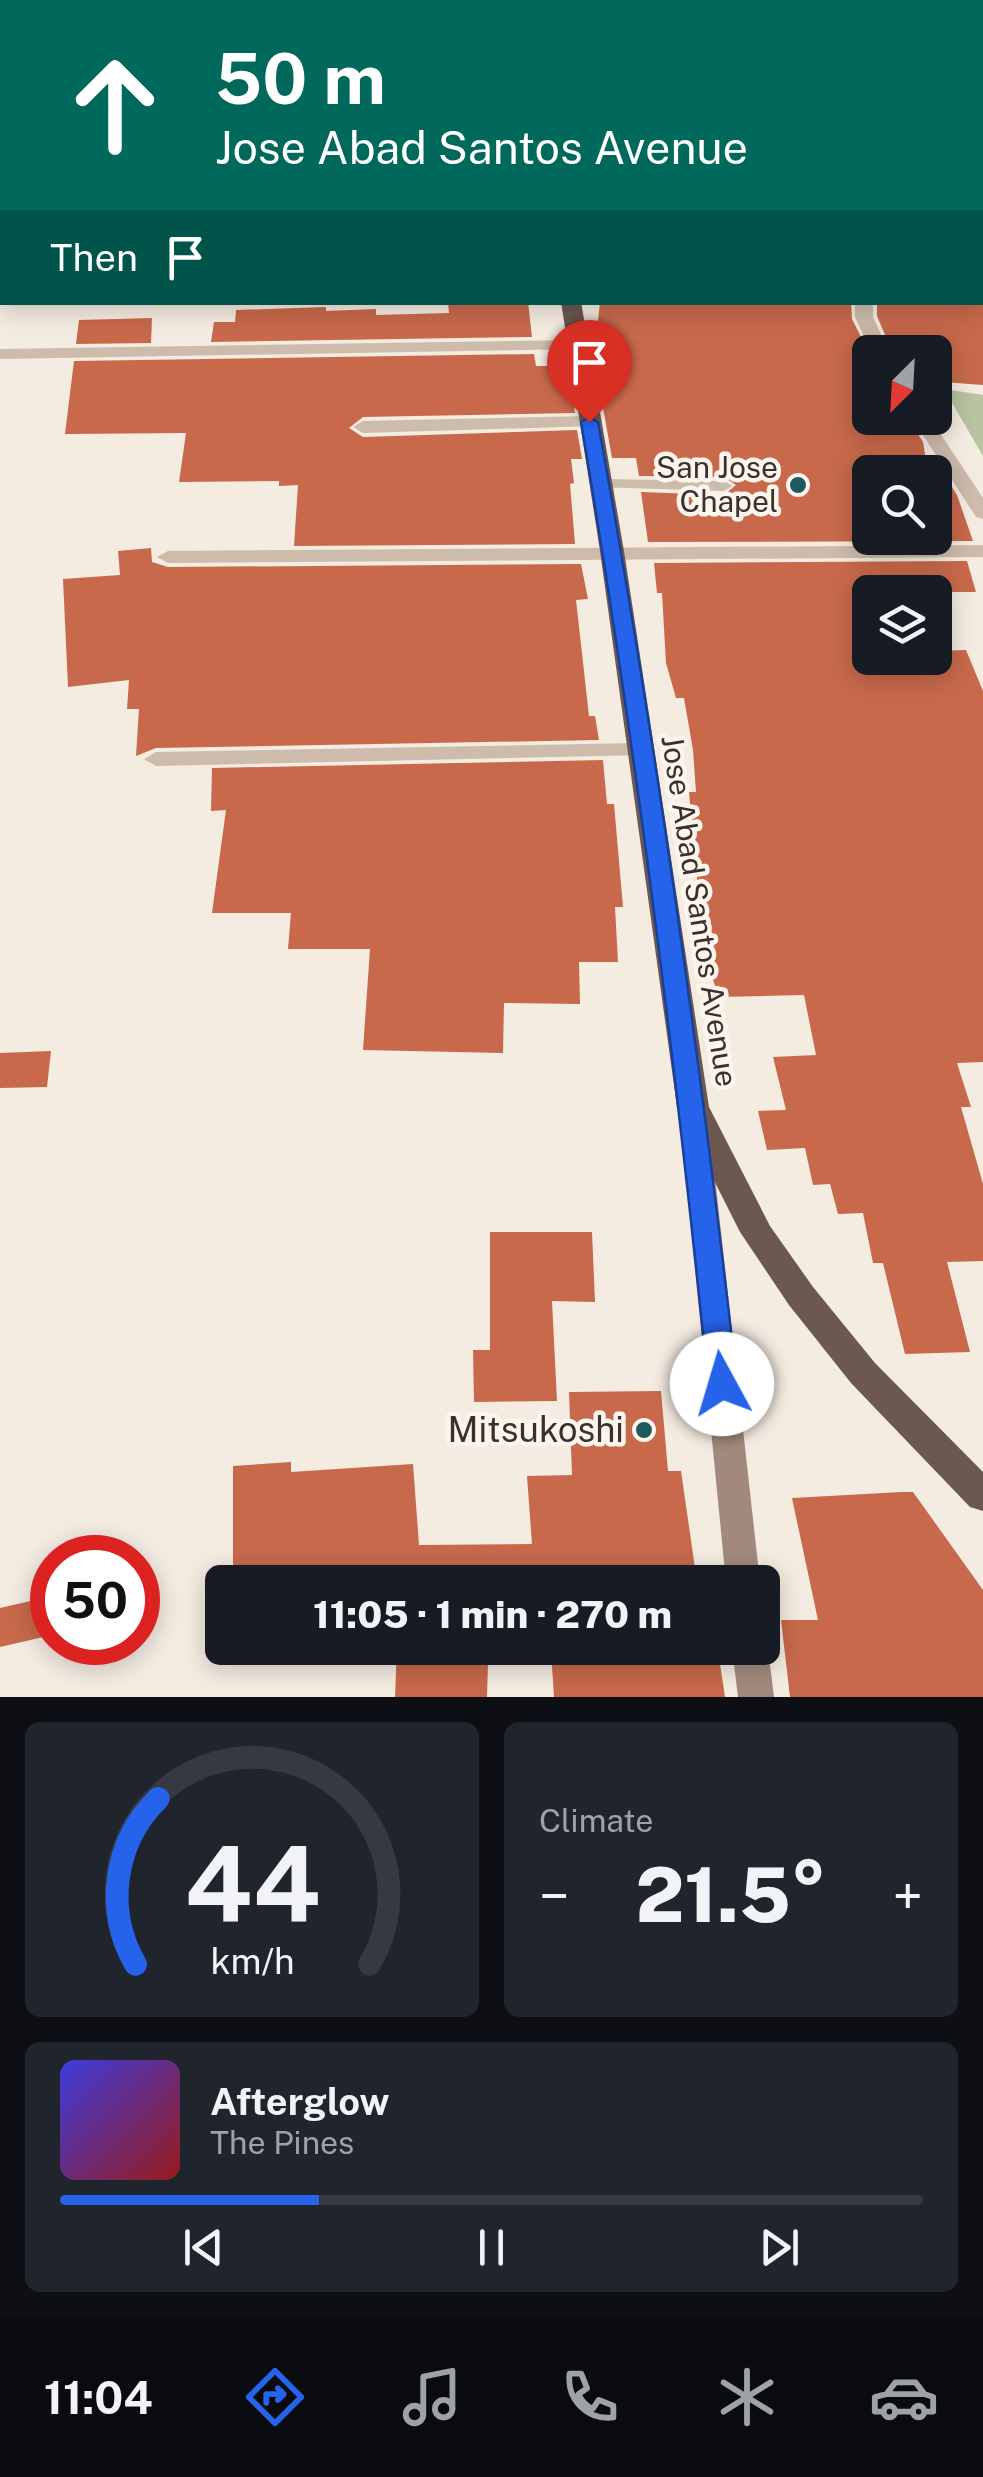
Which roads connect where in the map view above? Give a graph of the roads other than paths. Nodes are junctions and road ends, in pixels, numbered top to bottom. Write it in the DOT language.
graph roads {
  1 [pos="571,305"];
  2 [pos="864,305"];
  3 [pos="872,335"];
  4 [pos="578,345"];
  5 [pos="0,354"];
  6 [pos="589,422"];
  7 [pos="363,426"];
  8 [pos="931,435"];
  9 [pos="600,484"];
  10 [pos="724,486"];
  11 [pos="983,513"];
  12 [pos="612,551"];
  13 [pos="983,551"];
  14 [pos="168,557"];
  15 [pos="638,750"];
  16 [pos="156,759"];
  17 [pos="693,1107"];
  18 [pos="983,1496"];
  19 [pos="742,1565"];
  20 [pos="752,1665"];
  21 [pos="756,1697"];
  1 -- 4 [label="highway, Jose Abad Santos Avenue"];
  2 -- 3 [label="street"];
  4 -- 5 [label="street"];
  4 -- 6 [label="highway, Jose Abad Santos Avenue"];
  6 -- 7 [label="street"];
  6 -- 9 [label="highway, Jose Abad Santos Avenue"];
  8 -- 11 [label="street"];
  9 -- 10 [label="lane"];
  9 -- 12 [label="highway, Jose Abad Santos Avenue"];
  12 -- 13 [label="street"];
  12 -- 14 [label="street"];
  12 -- 15 [label="highway, Jose Abad Santos Avenue"];
  15 -- 16 [label="street"];
  15 -- 17 [label="highway, Jose Abad Santos Avenue"];
  17 -- 18 [label="highway, Jose Abad Santos Avenue"];
  17 -- 19 [label="main road"];
  20 -- 21 [label="main road"];
}
